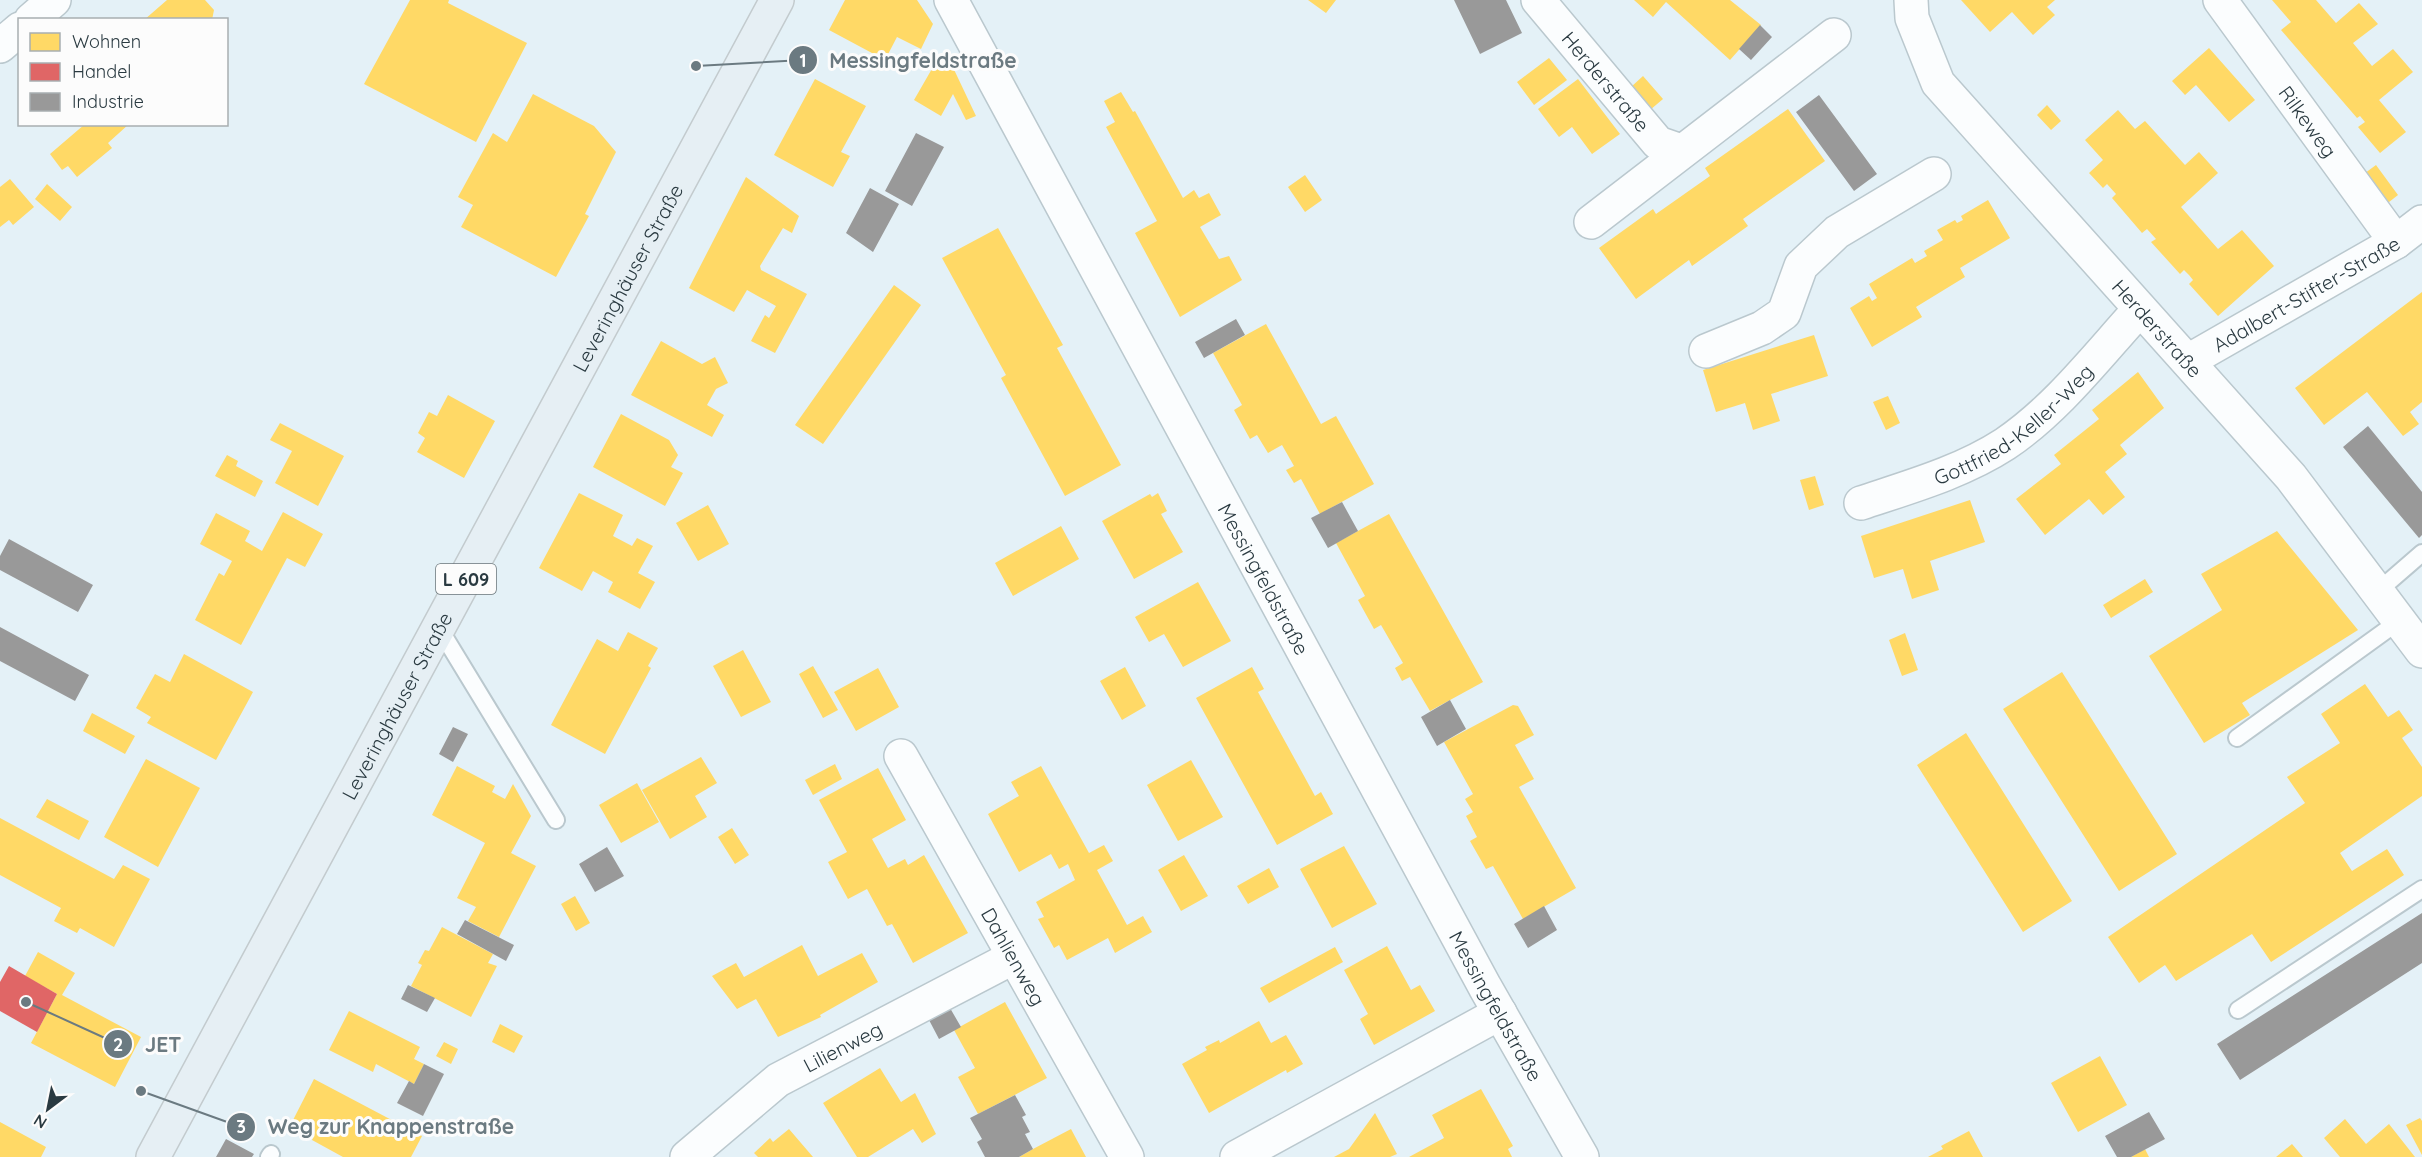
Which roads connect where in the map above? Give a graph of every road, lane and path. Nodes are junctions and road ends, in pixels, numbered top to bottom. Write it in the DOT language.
graph roads {
  1 [pos="54,0"];
  2 [pos="777,0"];
  3 [pos="951,0"];
  4 [pos="1538,0"];
  5 [pos="1911,0"];
  6 [pos="2220,0"];
  7 [pos="33,18"];
  8 [pos="18,31"];
  9 [pos="1834,35"];
  10 [pos="0,46"];
  11 [pos="1682,151"];
  12 [pos="1934,174"];
  13 [pos="1591,222"];
  14 [pos="2422,222"];
  15 [pos="2396,242"];
  16 [pos="2140,309"];
  17 [pos="1706,351"];
  18 [pos="2188,361"];
  19 [pos="1861,503"];
  20 [pos="2422,553"];
  21 [pos="2377,592"];
  22 [pos="2399,621"];
  23 [pos="440,628"];
  24 [pos="2422,651"];
  25 [pos="2237,738"];
  26 [pos="901,756"];
  27 [pos="556,820"];
  28 [pos="2422,888"];
  29 [pos="1012,958"];
  30 [pos="2238,1010"];
  31 [pos="1500,1013"];
  32 [pos="153,1157"];
  33 [pos="687,1157"];
  34 [pos="1127,1157"];
  35 [pos="1237,1157"];
  36 [pos="1582,1157"];
  1 -- 7 [label="street"];
  2 -- 23 [label="main road, Leveringhäuser Straße / L 609"];
  3 -- 31 [label="street, Messingfeldstraße"];
  4 -- 11 [label="street, Herderstraße"];
  5 -- 16 [label="street, Herderstraße"];
  6 -- 15 [label="street, Rilkeweg"];
  8 -- 10 [label="street"];
  9 -- 11 [label="street"];
  11 -- 13 [label="street"];
  12 -- 17 [label="street"];
  14 -- 15 [label="street, Adalbert-Stifter-Straße"];
  15 -- 18 [label="street, Adalbert-Stifter-Straße"];
  16 -- 18 [label="street, Herderstraße"];
  16 -- 19 [label="street, Gottfried-Keller-Weg"];
  18 -- 21 [label="street, Herderstraße"];
  20 -- 21 [label="lane"];
  21 -- 22 [label="street, Herderstraße"];
  22 -- 24 [label="street, Herderstraße"];
  22 -- 25 [label="lane"];
  23 -- 27 [label="lane"];
  23 -- 32 [label="main road, Leveringhäuser Straße / L 609"];
  26 -- 29 [label="street, Dahlienweg"];
  28 -- 30 [label="lane"];
  29 -- 33 [label="street, Lilienweg"];
  29 -- 34 [label="street, Dahlienweg"];
  31 -- 35 [label="street"];
  31 -- 36 [label="street, Messingfeldstraße"];
}
